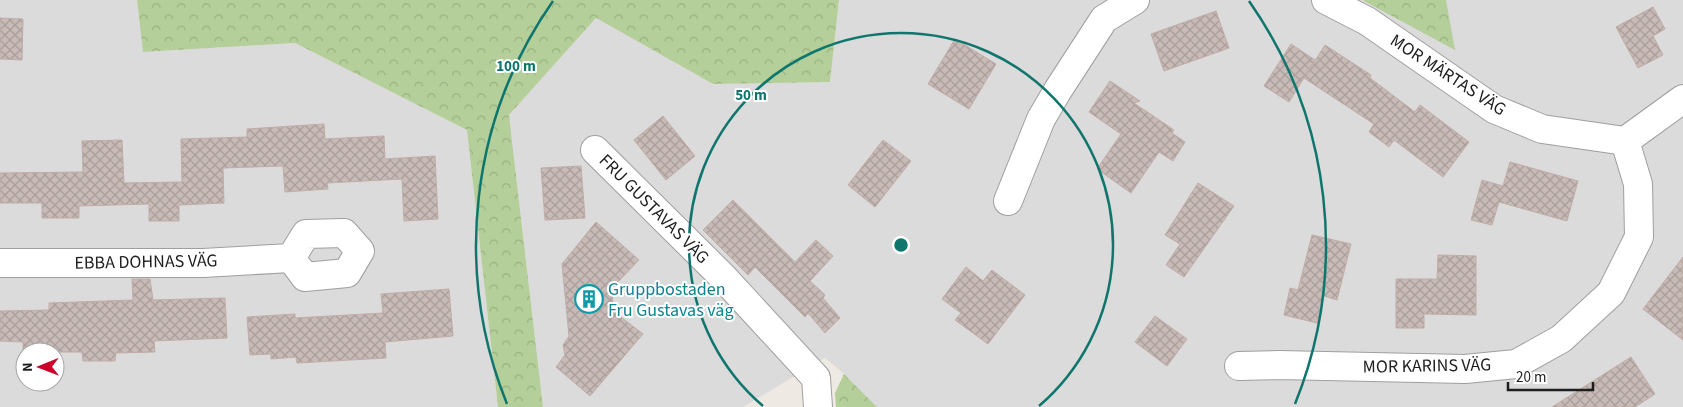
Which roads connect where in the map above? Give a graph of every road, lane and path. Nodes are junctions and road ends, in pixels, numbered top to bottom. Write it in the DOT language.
graph roads {
  1 [pos="1135,0"];
  2 [pos="1326,0"];
  3 [pos="1683,99"];
  4 [pos="1625,141"];
  5 [pos="595,150"];
  6 [pos="1008,201"];
  7 [pos="291,258"];
  8 [pos="0,263"];
  9 [pos="1239,366"];
  10 [pos="818,407"];
  1 -- 6 [label="street"];
  2 -- 4 [label="street, MOR MÄRTAS VÄG"];
  3 -- 4 [label="street"];
  4 -- 9 [label="street, MOR KARINS VÄG"];
  5 -- 10 [label="street, FRU GUSTAVAS VÄG"];
  7 -- 8 [label="street, EBBA DOHNAS VÄG"];
}
